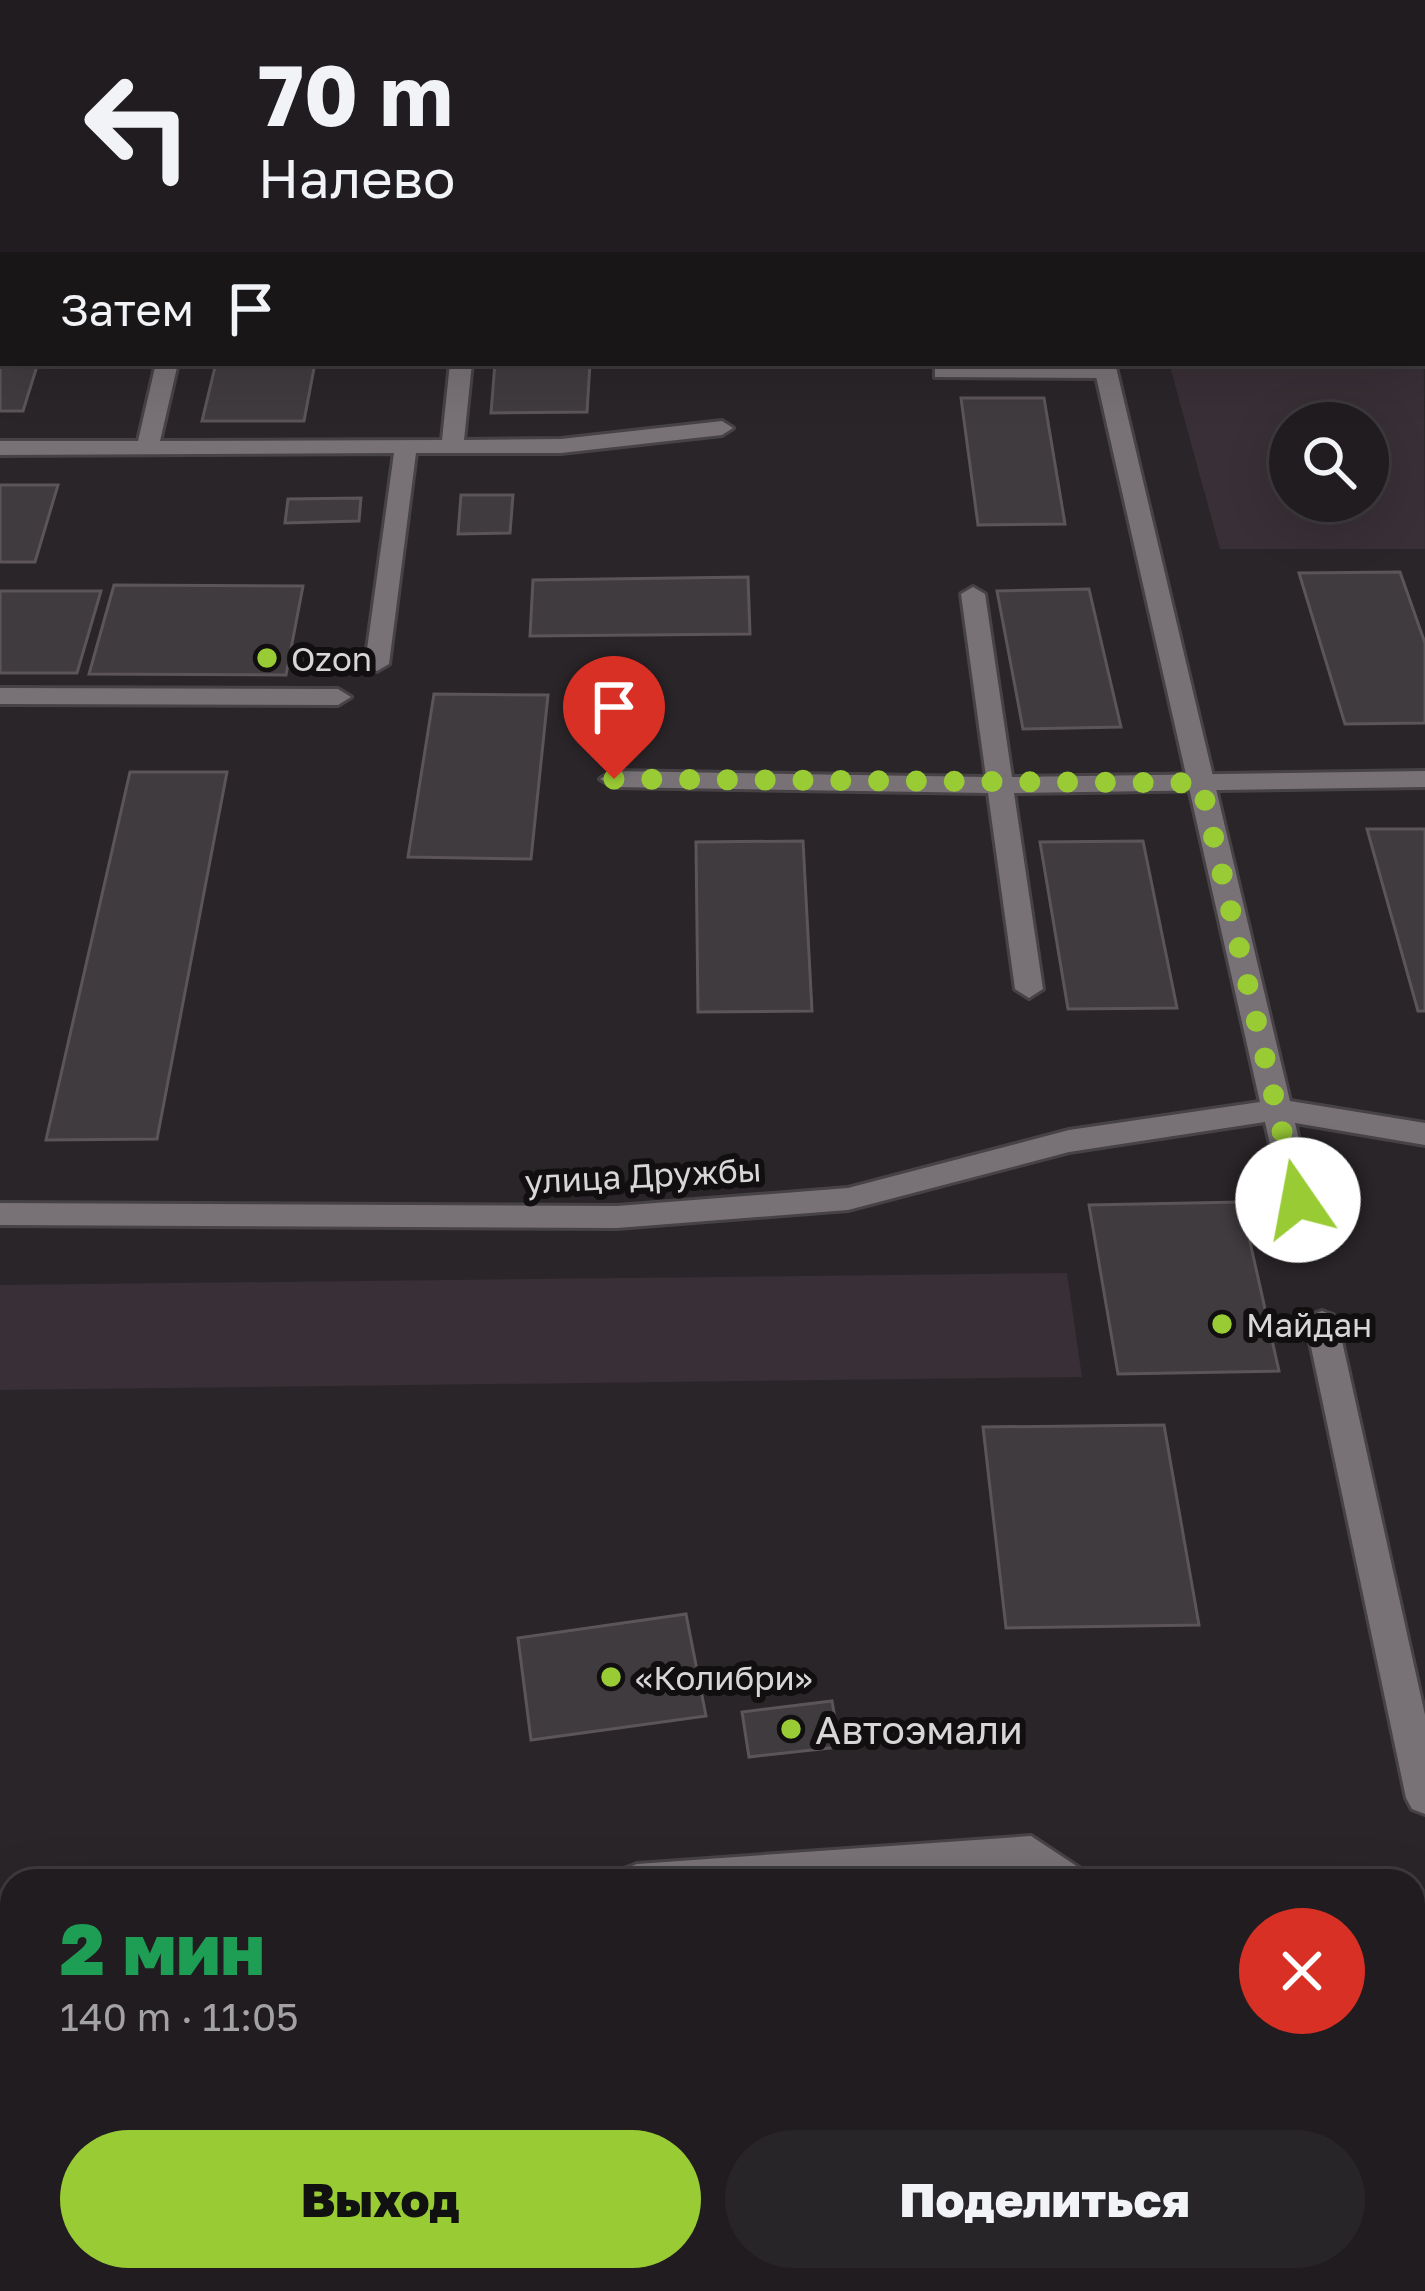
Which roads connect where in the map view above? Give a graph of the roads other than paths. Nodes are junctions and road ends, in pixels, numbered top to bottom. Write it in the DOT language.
graph roads {
  1 [pos="166,366"];
  2 [pos="461,366"];
  3 [pos="1105,368"];
  4 [pos="943,372"];
  5 [pos="722,428"];
  6 [pos="406,446"];
  7 [pos="452,446"];
  8 [pos="0,448"];
  9 [pos="147,448"];
  10 [pos="973,594"];
  11 [pos="376,664"];
  12 [pos="0,696"];
  13 [pos="338,697"];
  14 [pos="614,779"];
  15 [pos="1425,779"];
  16 [pos="1201,783"];
  17 [pos="1003,785"];
  18 [pos="1029,989"];
  19 [pos="1279,1110"];
  20 [pos="1425,1135"];
  21 [pos="0,1214"];
  22 [pos="1307,1245"];
  23 [pos="1322,1323"];
  24 [pos="1425,1798"];
  25 [pos="806,1869"];
  26 [pos="1052,1869"];
  1 -- 9 [label="street"];
  2 -- 7 [label="street"];
  3 -- 4 [label="street"];
  3 -- 16 [label="street"];
  5 -- 7 [label="street"];
  6 -- 7 [label="street"];
  6 -- 9 [label="street"];
  6 -- 11 [label="street"];
  8 -- 9 [label="street"];
  10 -- 17 [label="street"];
  12 -- 13 [label="street"];
  14 -- 17 [label="street"];
  15 -- 16 [label="street"];
  16 -- 17 [label="street"];
  16 -- 19 [label="street"];
  17 -- 18 [label="street"];
  19 -- 20 [label="street, улица Дружбы"];
  19 -- 21 [label="street, улица Дружбы"];
  19 -- 22 [label="street"];
  23 -- 24 [label="street"];
  25 -- 26 [label="street"];
}
